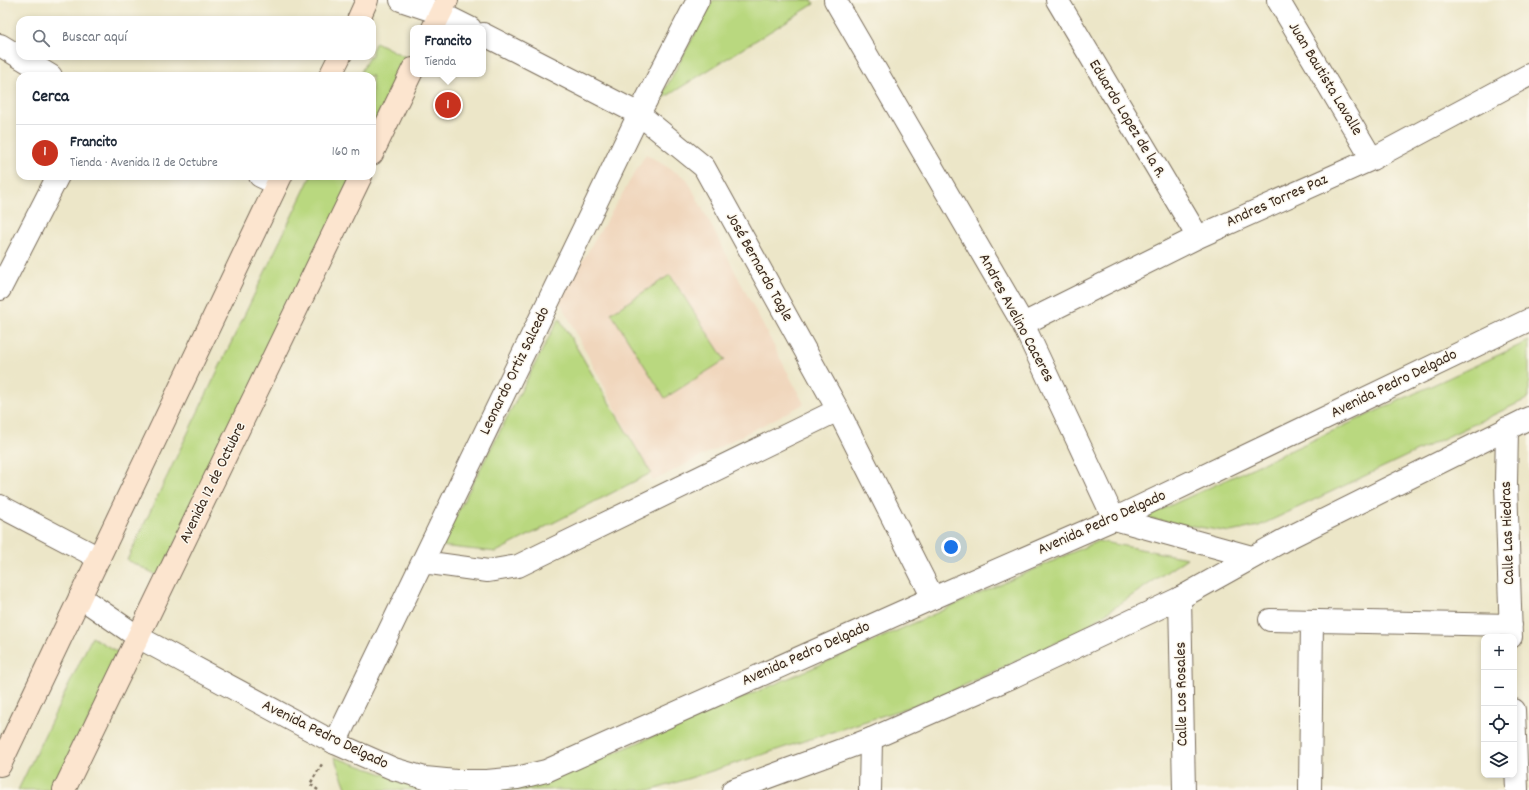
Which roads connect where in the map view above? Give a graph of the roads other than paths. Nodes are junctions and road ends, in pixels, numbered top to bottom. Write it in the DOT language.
graph roads {
  1 [pos="367,0"];
  2 [pos="401,0"];
  3 [pos="698,0"];
  4 [pos="835,0"];
  5 [pos="1057,0"];
  6 [pos="1278,0"];
  7 [pos="440,14"];
  8 [pos="360,16"];
  9 [pos="464,25"];
  10 [pos="486,36"];
  11 [pos="0,45"];
  12 [pos="16,55"];
  13 [pos="25,60"];
  14 [pos="338,60"];
  15 [pos="44,72"];
  16 [pos="332,72"];
  17 [pos="1529,75"];
  18 [pos="410,76"];
  19 [pos="638,114"];
  20 [pos="376,146"];
  21 [pos="1372,158"];
  22 [pos="56,180"];
  23 [pos="273,180"];
  24 [pos="360,180"];
  25 [pos="1198,237"];
  26 [pos="0,289"];
  27 [pos="1529,320"];
  28 [pos="1023,324"];
  29 [pos="838,410"];
  30 [pos="1529,418"];
  31 [pos="1507,428"];
  32 [pos="0,506"];
  33 [pos="1114,519"];
  34 [pos="1252,557"];
  35 [pos="99,558"];
  36 [pos="423,562"];
  37 [pos="80,598"];
  38 [pos="933,598"];
  39 [pos="1180,598"];
  40 [pos="1270,620"];
  41 [pos="1312,621"];
  42 [pos="1511,631"];
  43 [pos="138,637"];
  44 [pos="871,739"];
  45 [pos="1515,742"];
  46 [pos="334,743"];
  47 [pos="0,765"];
  48 [pos="64,790"];
  49 [pos="733,790"];
  50 [pos="870,790"];
  51 [pos="1184,790"];
  52 [pos="1310,790"];
  53 [pos="1517,790"];
  1 -- 8 [label="main road"];
  2 -- 7 [label="street"];
  3 -- 19 [label="street, Leonardo Ortiz Salcedo"];
  4 -- 28 [label="street, Andres Avelino Caceres"];
  5 -- 25 [label="street, Eduardo Lopez de la R."];
  6 -- 21 [label="street, Juan Bautista Lavalle"];
  7 -- 9 [label="street"];
  10 -- 19 [label="street, José Bernardo Tagle"];
  11 -- 12 [label="street"];
  13 -- 15 [label="street"];
  14 -- 16 [label="main road"];
  17 -- 21 [label="street, Andres Torres Paz"];
  18 -- 20 [label="main road"];
  19 -- 29 [label="street, José Bernardo Tagle"];
  19 -- 36 [label="street, Leonardo Ortiz Salcedo"];
  21 -- 25 [label="street, Andres Torres Paz"];
  22 -- 26 [label="street"];
  23 -- 35 [label="main road"];
  24 -- 43 [label="main road, Avenida 12 de Octubre"];
  25 -- 28 [label="street, Andres Torres Paz"];
  27 -- 33 [label="street, Avenida Pedro Delgado"];
  28 -- 33 [label="street, Andres Avelino Caceres"];
  29 -- 36 [label="street"];
  29 -- 38 [label="street, José Bernardo Tagle"];
  30 -- 31 [label="street"];
  31 -- 34 [label="street"];
  31 -- 42 [label="street, Calle Las Hiedras"];
  32 -- 35 [label="street"];
  33 -- 34 [label="street"];
  33 -- 38 [label="street, Avenida Pedro Delgado"];
  34 -- 39 [label="street"];
  35 -- 37 [label="main road"];
  36 -- 46 [label="street, Leonardo Ortiz Salcedo"];
  37 -- 43 [label="street, Avenida Pedro Delgado"];
  37 -- 47 [label="main road"];
  38 -- 46 [label="street, Avenida Pedro Delgado"];
  39 -- 44 [label="street"];
  39 -- 51 [label="street, Calle Los Rosales"];
  40 -- 41 [label="street"];
  41 -- 42 [label="street"];
  41 -- 52 [label="street"];
  43 -- 46 [label="street, Avenida Pedro Delgado"];
  43 -- 48 [label="main road, Avenida 12 de Octubre"];
  44 -- 49 [label="street"];
  44 -- 50 [label="street"];
  45 -- 53 [label="street"];
}
